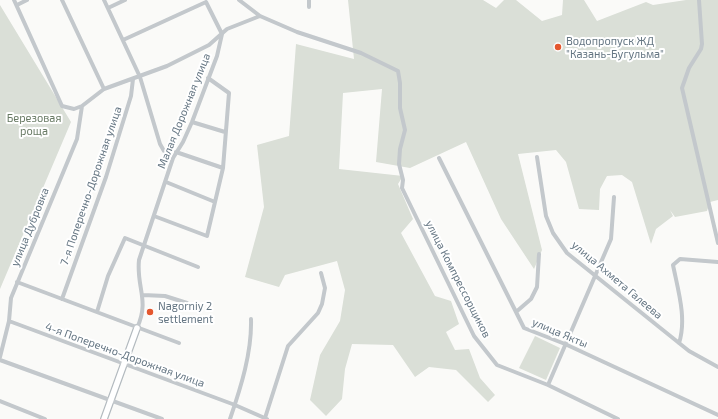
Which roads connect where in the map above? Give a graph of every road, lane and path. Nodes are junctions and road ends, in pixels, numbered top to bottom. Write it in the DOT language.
graph roads {
  1 [pos="14,0"];
  2 [pos="27,0"];
  3 [pos="62,0"];
  4 [pos="104,0"];
  5 [pos="124,0"];
  6 [pos="239,0"];
  7 [pos="309,0"];
  8 [pos="699,0"];
  9 [pos="17,5"];
  10 [pos="308,7"];
  11 [pos="108,8"];
  12 [pos="260,16"];
  13 [pos="222,34"];
  14 [pos="123,40"];
  15 [pos="140,76"];
  16 [pos="208,78"];
  17 [pos="132,79"];
  18 [pos="104,89"];
  19 [pos="82,106"];
  20 [pos="192,122"];
  21 [pos="225,132"];
  22 [pos="176,152"];
  23 [pos="173,158"];
  24 [pos="439,158"];
  25 [pos="537,158"];
  26 [pos="223,168"];
  27 [pos="166,182"];
  28 [pos="614,197"];
  29 [pos="215,202"];
  30 [pos="154,216"];
  31 [pos="718,242"];
  32 [pos="143,245"];
  33 [pos="539,254"];
  34 [pos="718,262"];
  35 [pos="198,267"];
  36 [pos="321,273"];
  37 [pos="595,276"];
  38 [pos="17,282"];
  39 [pos="143,295"];
  40 [pos="62,299"];
  41 [pos="187,303"];
  42 [pos="98,312"];
  43 [pos="516,312"];
  44 [pos="251,319"];
  45 [pos="9,321"];
  46 [pos="137,328"];
  47 [pos="180,343"];
  48 [pos="679,343"];
  49 [pos="565,344"];
  50 [pos="0,357"];
  51 [pos="0,360"];
  52 [pos="123,364"];
  53 [pos="718,367"];
  54 [pos="548,385"];
  55 [pos="111,400"];
  56 [pos="0,401"];
  57 [pos="235,405"];
  58 [pos="718,414"];
  59 [pos="266,418"];
  60 [pos="45,419"];
  61 [pos="104,419"];
  62 [pos="162,419"];
  63 [pos="230,419"];
  64 [pos="618,419"];
  1 -- 9 [label="street"];
  2 -- 9 [label="street"];
  3 -- 18 [label="street"];
  4 -- 11 [label="street"];
  5 -- 11 [label="street"];
  6 -- 12 [label="street"];
  7 -- 10 [label="street"];
  8 -- 31 [label="street"];
  9 -- 19 [label="street"];
  11 -- 14 [label="street"];
  12 -- 13 [label="street"];
  12 -- 54 [label="street, улица Компрессорщиков"];
  13 -- 14 [label="street"];
  13 -- 15 [label="street"];
  13 -- 16 [label="street, Малая Дорожная улица"];
  14 -- 15 [label="street"];
  15 -- 17 [label="street"];
  15 -- 23 [label="street"];
  16 -- 20 [label="street, Малая Дорожная улица"];
  16 -- 21 [label="street"];
  17 -- 18 [label="street"];
  17 -- 40 [label="street, 7-я Поперечно-Дорожная улица"];
  18 -- 19 [label="street"];
  19 -- 38 [label="street, улица Дубровка"];
  20 -- 21 [label="street"];
  20 -- 22 [label="street, Малая Дорожная улица"];
  21 -- 26 [label="street"];
  22 -- 23 [label="street, Малая Дорожная улица"];
  22 -- 26 [label="street"];
  23 -- 27 [label="street, Малая Дорожная улица"];
  24 -- 43 [label="street, улица Якты"];
  25 -- 37 [label="street, улица Ахмета Галеева"];
  26 -- 29 [label="street"];
  27 -- 29 [label="street"];
  27 -- 30 [label="street, Малая Дорожная улица"];
  28 -- 37 [label="street"];
  29 -- 30 [label="street"];
  30 -- 32 [label="street, Малая Дорожная улица"];
  32 -- 35 [label="street"];
  32 -- 39 [label="street, Малая Дорожная улица"];
  32 -- 42 [label="street"];
  33 -- 43 [label="street"];
  34 -- 48 [label="street"];
  36 -- 59 [label="street"];
  37 -- 48 [label="street, улица Ахмета Галеева"];
  37 -- 49 [label="street"];
  38 -- 40 [label="street"];
  38 -- 45 [label="street, улица Дубровка"];
  39 -- 41 [label="street"];
  39 -- 46 [label="street, Малая Дорожная улица"];
  40 -- 42 [label="street"];
  42 -- 46 [label="street"];
  43 -- 49 [label="street, улица Якты"];
  44 -- 57 [label="street"];
  45 -- 50 [label="street, улица Дубровка"];
  45 -- 52 [label="street, 4-я Поперечно-Дорожная улица"];
  46 -- 47 [label="street"];
  46 -- 52 [label="street"];
  48 -- 53 [label="street, улица Ахмета Галеева"];
  49 -- 54 [label="street"];
  49 -- 58 [label="street, улица Якты"];
  51 -- 55 [label="street"];
  52 -- 55 [label="street"];
  52 -- 57 [label="street, 4-я Поперечно-Дорожная улица"];
  54 -- 64 [label="street, улица Компрессорщиков"];
  55 -- 61 [label="street"];
  55 -- 62 [label="street"];
  56 -- 60 [label="street"];
  57 -- 59 [label="street, 4-я Поперечно-Дорожная улица"];
  57 -- 63 [label="street"];
}
